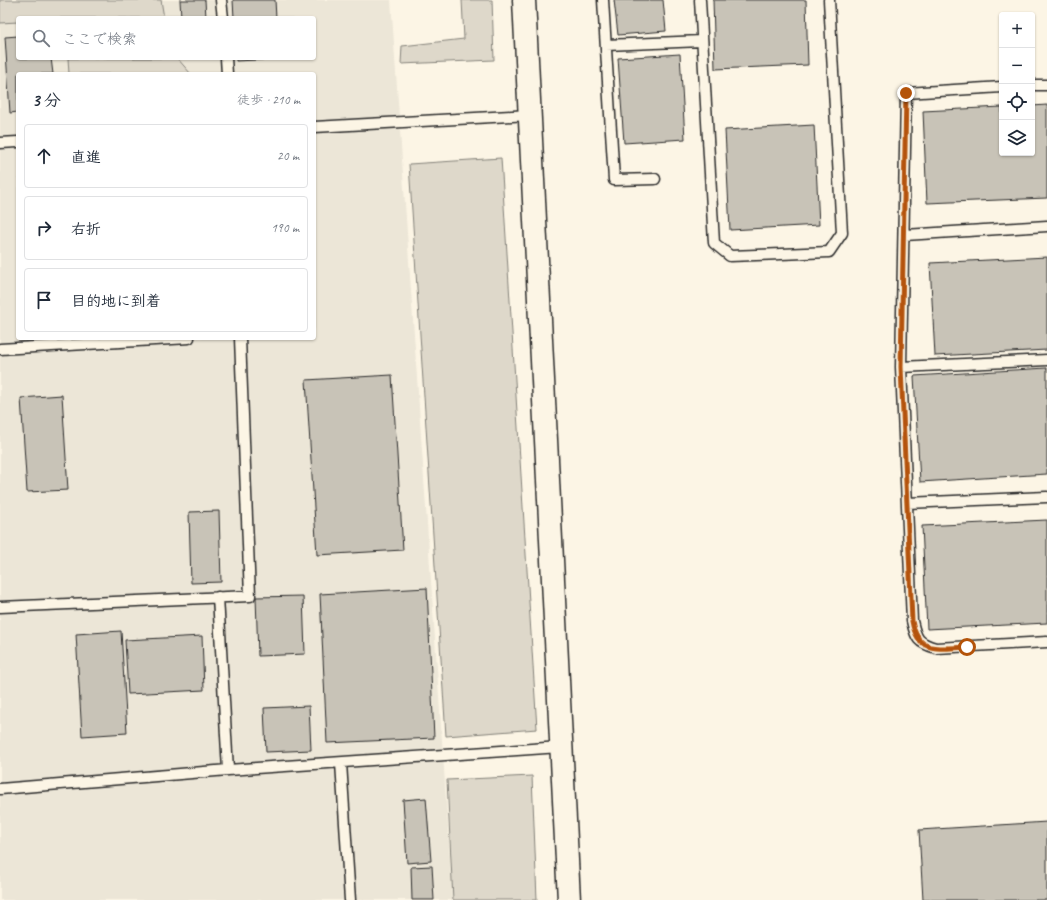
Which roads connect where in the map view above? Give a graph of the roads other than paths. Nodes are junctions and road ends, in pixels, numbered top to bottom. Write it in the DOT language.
graph roads {
  1 [pos="221,0"];
  2 [pos="524,0"];
  3 [pos="603,0"];
  4 [pos="700,0"];
  5 [pos="829,0"];
  6 [pos="223,16"];
  7 [pos="702,41"];
  8 [pos="606,45"];
  9 [pos="226,60"];
  10 [pos="227,72"];
  11 [pos="1047,85"];
  12 [pos="1035,86"];
  13 [pos="999,87"];
  14 [pos="530,115"];
  15 [pos="316,127"];
  16 [pos="16,142"];
  17 [pos="0,143"];
  18 [pos="655,179"];
  19 [pos="1047,226"];
  20 [pos="905,235"];
  21 [pos="154,340"];
  22 [pos="240,340"];
  23 [pos="0,349"];
  24 [pos="1047,360"];
  25 [pos="901,367"];
  26 [pos="1047,497"];
  27 [pos="907,503"];
  28 [pos="218,597"];
  29 [pos="0,607"];
  30 [pos="1047,642"];
  31 [pos="560,747"];
  32 [pos="341,763"];
  33 [pos="228,770"];
  34 [pos="0,789"];
  35 [pos="350,900"];
  36 [pos="569,900"];
  1 -- 6 [label="lane"];
  2 -- 14 [label="street"];
  3 -- 8 [label="lane"];
  4 -- 7 [label="lane"];
  5 -- 7 [label="lane"];
  7 -- 8 [label="lane"];
  8 -- 18 [label="lane"];
  9 -- 10 [label="lane"];
  11 -- 12 [label="lane"];
  13 -- 20 [label="lane"];
  14 -- 15 [label="lane"];
  14 -- 31 [label="street"];
  16 -- 17 [label="lane"];
  19 -- 20 [label="lane"];
  20 -- 25 [label="lane"];
  21 -- 23 [label="lane"];
  22 -- 28 [label="lane"];
  24 -- 25 [label="lane"];
  25 -- 27 [label="lane"];
  26 -- 27 [label="lane"];
  27 -- 30 [label="lane"];
  28 -- 29 [label="lane"];
  28 -- 33 [label="lane"];
  31 -- 32 [label="lane"];
  31 -- 36 [label="street"];
  32 -- 33 [label="lane"];
  32 -- 35 [label="lane"];
  33 -- 34 [label="lane"];
}
